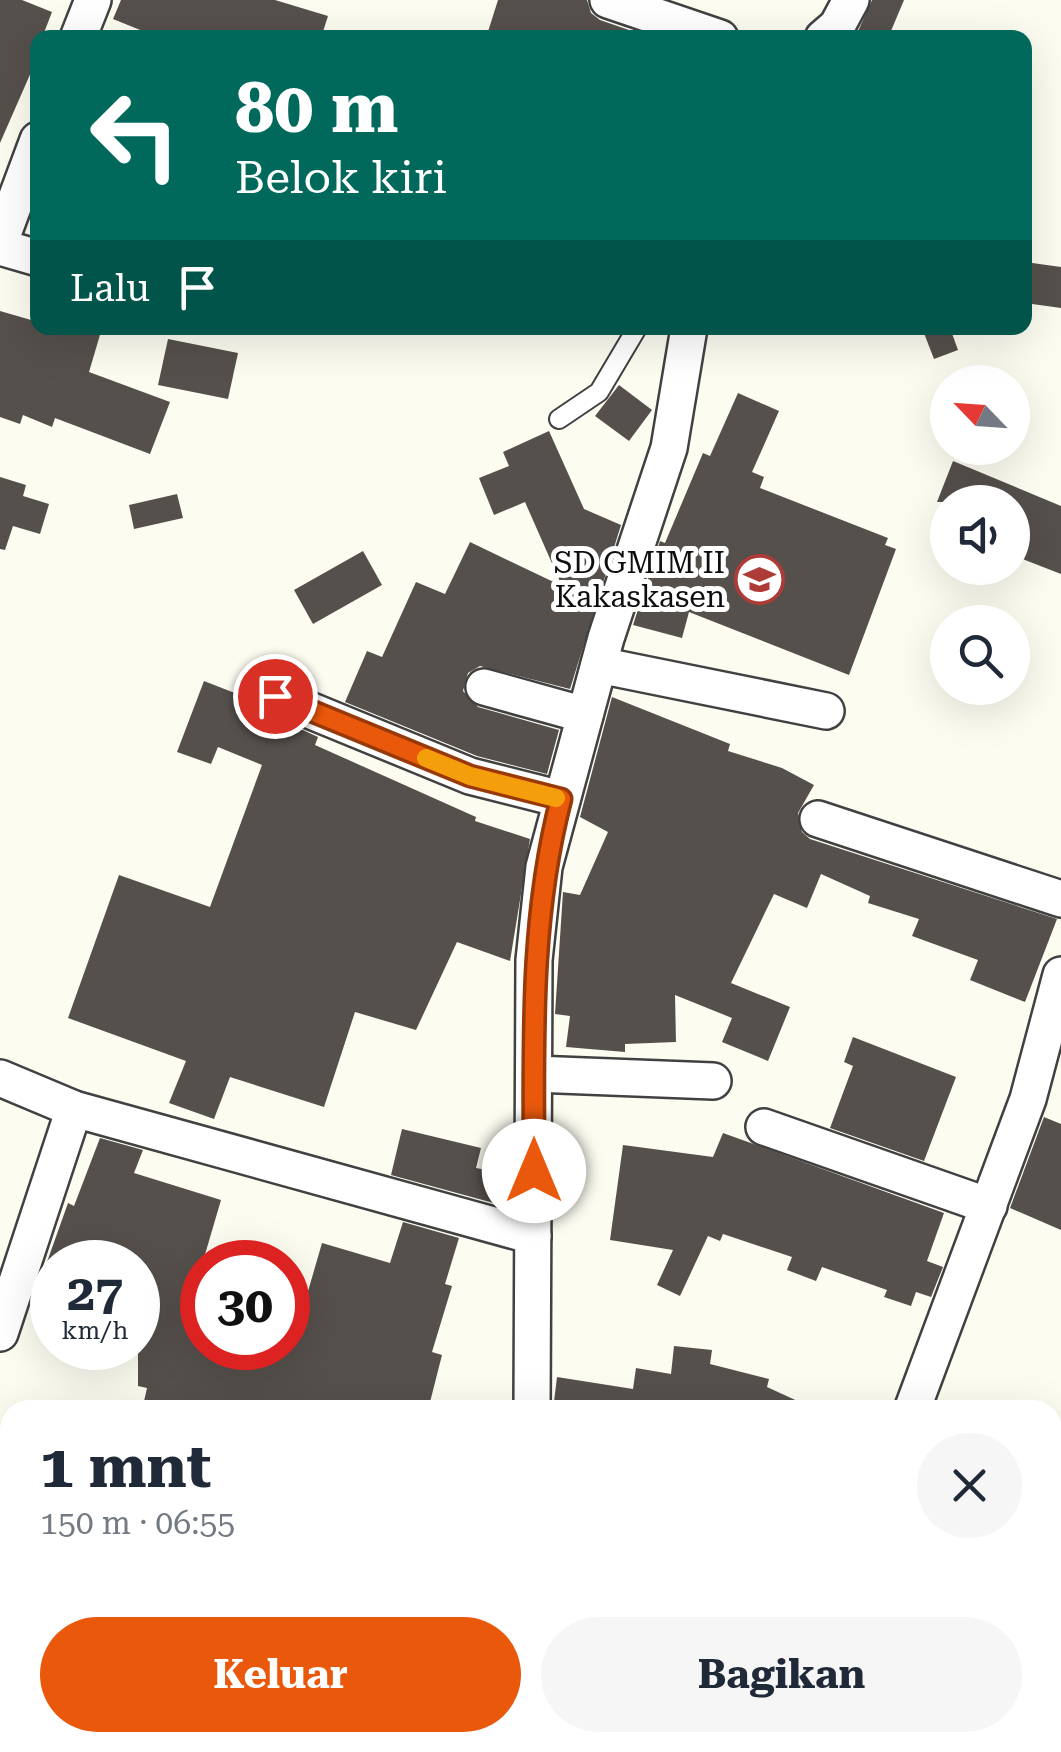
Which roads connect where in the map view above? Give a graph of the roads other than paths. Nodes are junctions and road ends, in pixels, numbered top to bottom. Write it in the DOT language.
graph roads {
  1 [pos="94,0"];
  2 [pos="608,0"];
  3 [pos="851,0"];
  4 [pos="81,30"];
  5 [pos="696,30"];
  6 [pos="832,30"];
  7 [pos="30,162"];
  8 [pos="0,244"];
  9 [pos="30,255"];
  10 [pos="633,335"];
  11 [pos="688,335"];
  12 [pos="559,419"];
  13 [pos="599,666"];
  14 [pos="484,687"];
  15 [pos="275,696"];
  16 [pos="826,711"];
  17 [pos="584,716"];
  18 [pos="561,799"];
  19 [pos="818,819"];
  20 [pos="1061,899"];
  21 [pos="1061,974"];
  22 [pos="534,1074"];
  23 [pos="0,1078"];
  24 [pos="713,1081"];
  25 [pos="74,1109"];
  26 [pos="764,1127"];
  27 [pos="988,1206"];
  28 [pos="533,1236"];
  29 [pos="0,1334"];
  30 [pos="532,1400"];
  31 [pos="916,1400"];
  1 -- 4 [label="street"];
  2 -- 5 [label="street"];
  3 -- 6 [label="street"];
  7 -- 8 [label="street"];
  8 -- 9 [label="street"];
  10 -- 12 [label="lane"];
  11 -- 13 [label="street"];
  13 -- 16 [label="street"];
  13 -- 17 [label="street"];
  14 -- 17 [label="street"];
  15 -- 18 [label="street"];
  17 -- 18 [label="street"];
  18 -- 22 [label="street"];
  19 -- 20 [label="street"];
  21 -- 27 [label="street"];
  22 -- 24 [label="street"];
  22 -- 28 [label="street"];
  23 -- 25 [label="street"];
  25 -- 28 [label="street"];
  25 -- 29 [label="street"];
  26 -- 27 [label="street"];
  27 -- 31 [label="street"];
  28 -- 30 [label="street"];
}
